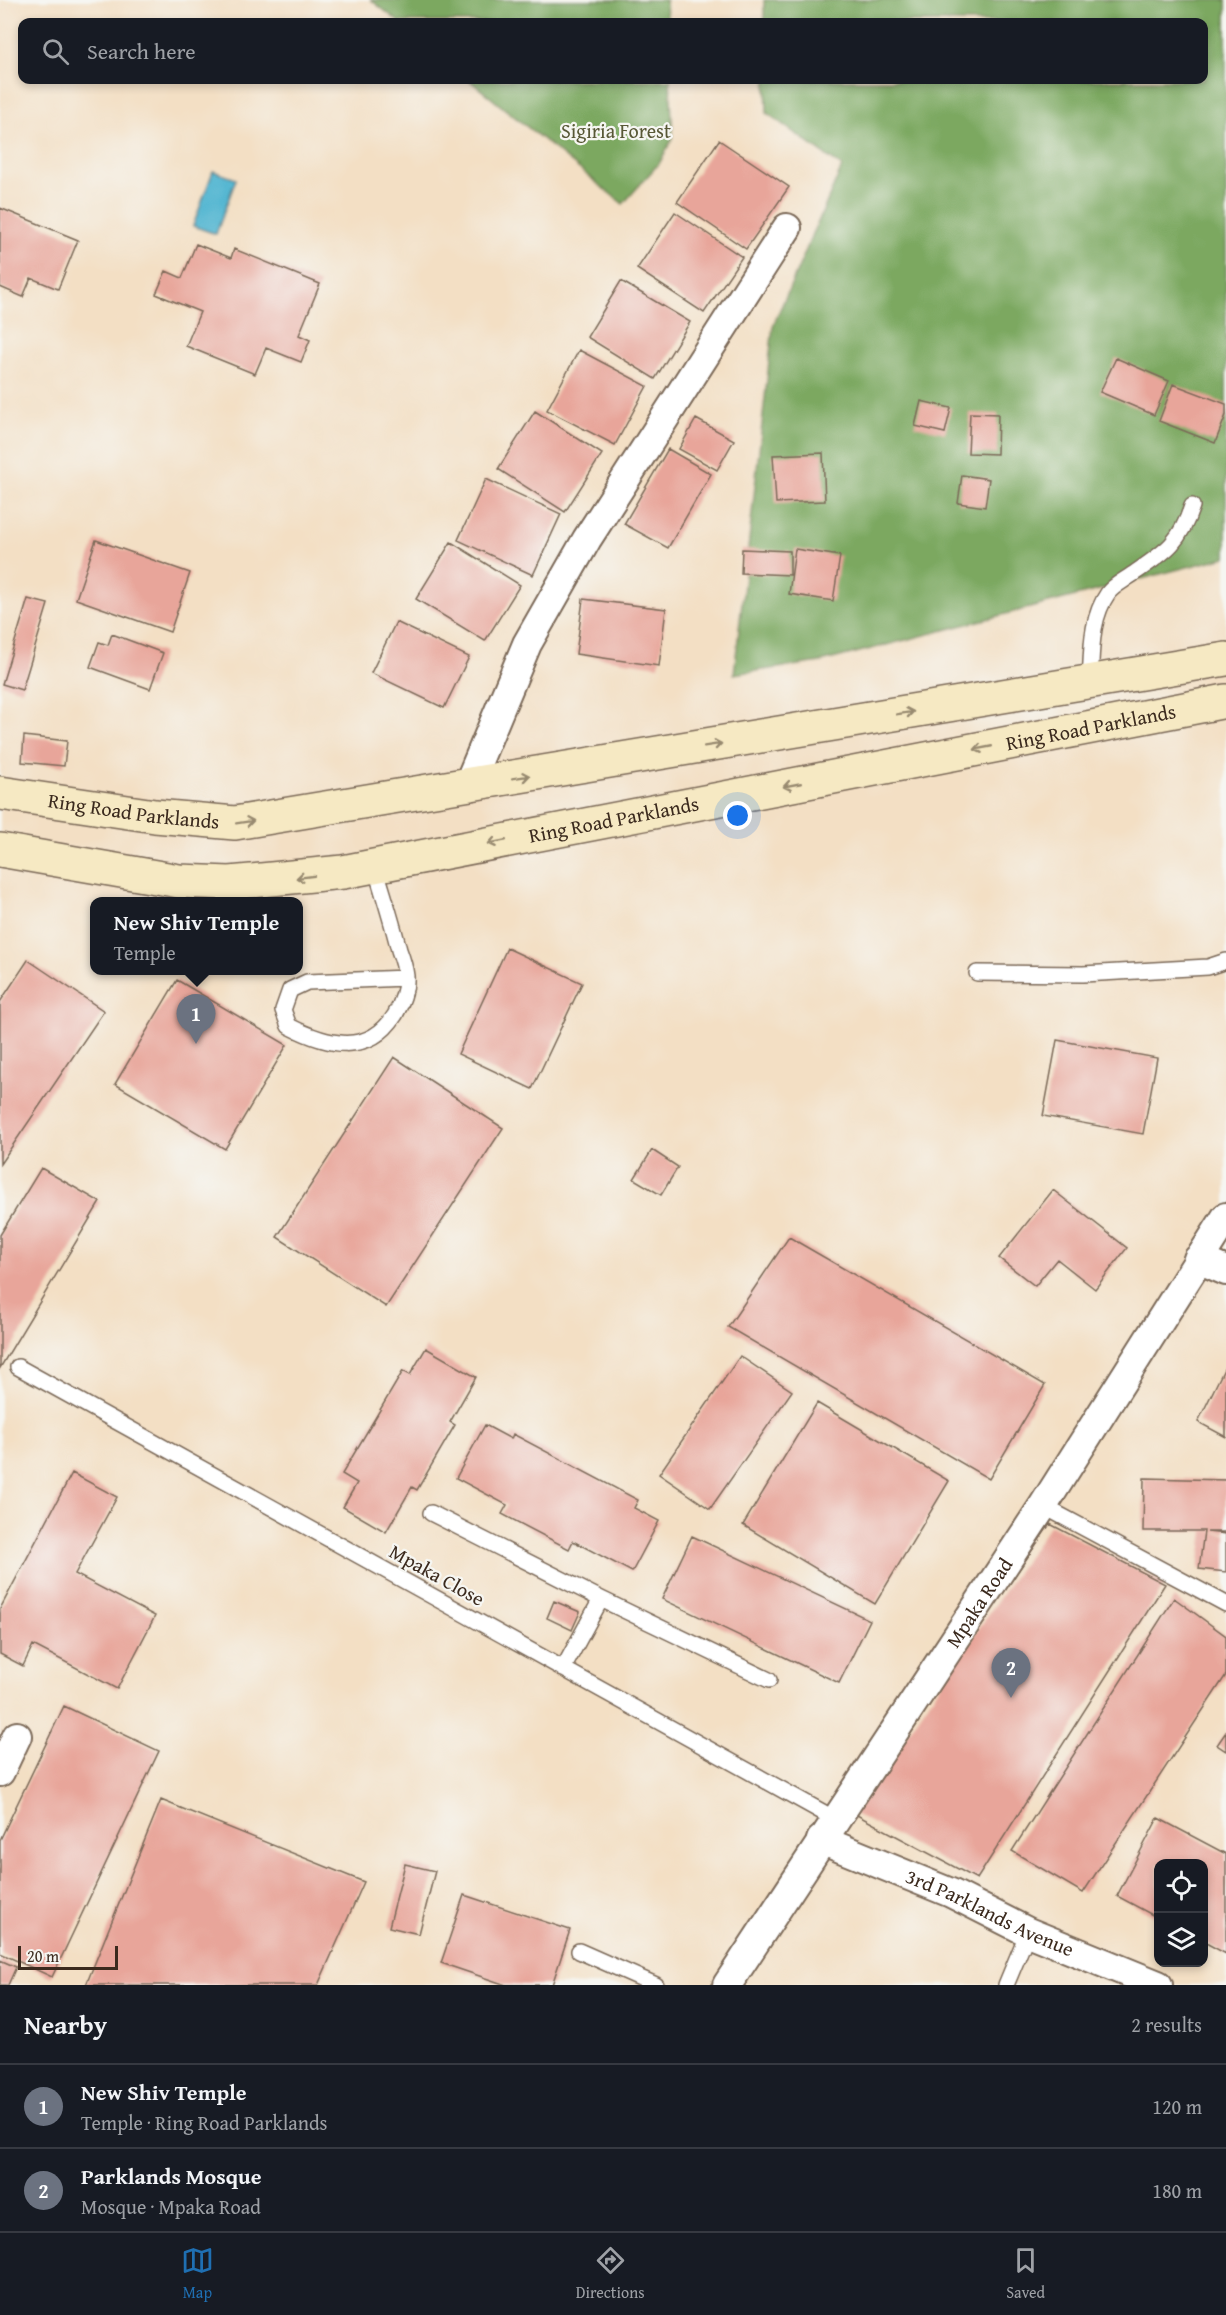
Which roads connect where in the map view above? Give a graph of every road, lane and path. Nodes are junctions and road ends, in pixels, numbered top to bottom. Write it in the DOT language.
graph roads {
  1 [pos="788,228"];
  2 [pos="1191,506"];
  3 [pos="1226,658"];
  4 [pos="1090,682"];
  5 [pos="1226,701"];
  6 [pos="468,785"];
  7 [pos="0,793"];
  8 [pos="0,850"];
  9 [pos="375,866"];
  10 [pos="1226,961"];
  11 [pos="977,973"];
  12 [pos="406,978"];
  13 [pos="1226,1217"];
  14 [pos="1198,1260"];
  15 [pos="1226,1271"];
  16 [pos="18,1367"];
  17 [pos="1043,1506"];
  18 [pos="431,1513"];
  19 [pos="601,1599"];
  20 [pos="1226,1604"];
  21 [pos="563,1669"];
  22 [pos="769,1680"];
  23 [pos="17,1736"];
  24 [pos="0,1772"];
  25 [pos="828,1830"];
  26 [pos="1028,1932"];
  27 [pos="579,1951"];
  28 [pos="656,1985"];
  29 [pos="727,1985"];
  30 [pos="1006,1985"];
  31 [pos="1158,1985"];
  1 -- 6 [label="street"];
  2 -- 4 [label="lane"];
  3 -- 4 [label="street, Ring Road Parklands"];
  6 -- 4 [label="street, Ring Road Parklands, one-way"];
  5 -- 9 [label="street, Ring Road Parklands, one-way"];
  7 -- 6 [label="street, Ring Road Parklands, one-way"];
  9 -- 8 [label="street, Ring Road Parklands, one-way"];
  9 -- 12 [label="lane"];
  10 -- 11 [label="lane"];
  12 -- 12 [label="lane"];
  13 -- 14 [label="street, Mpaka Road"];
  14 -- 15 [label="street"];
  14 -- 17 [label="street, Mpaka Road"];
  16 -- 21 [label="lane, Mpaka Close"];
  17 -- 20 [label="lane"];
  17 -- 25 [label="street, Mpaka Road"];
  18 -- 19 [label="lane"];
  19 -- 21 [label="lane"];
  19 -- 22 [label="lane"];
  21 -- 25 [label="lane, Mpaka Close"];
  23 -- 24 [label="street"];
  25 -- 26 [label="street, 3rd Parklands Avenue"];
  25 -- 29 [label="street, Mpaka Road"];
  26 -- 30 [label="lane"];
  26 -- 31 [label="street, 3rd Parklands Avenue"];
  27 -- 28 [label="lane"];
}
